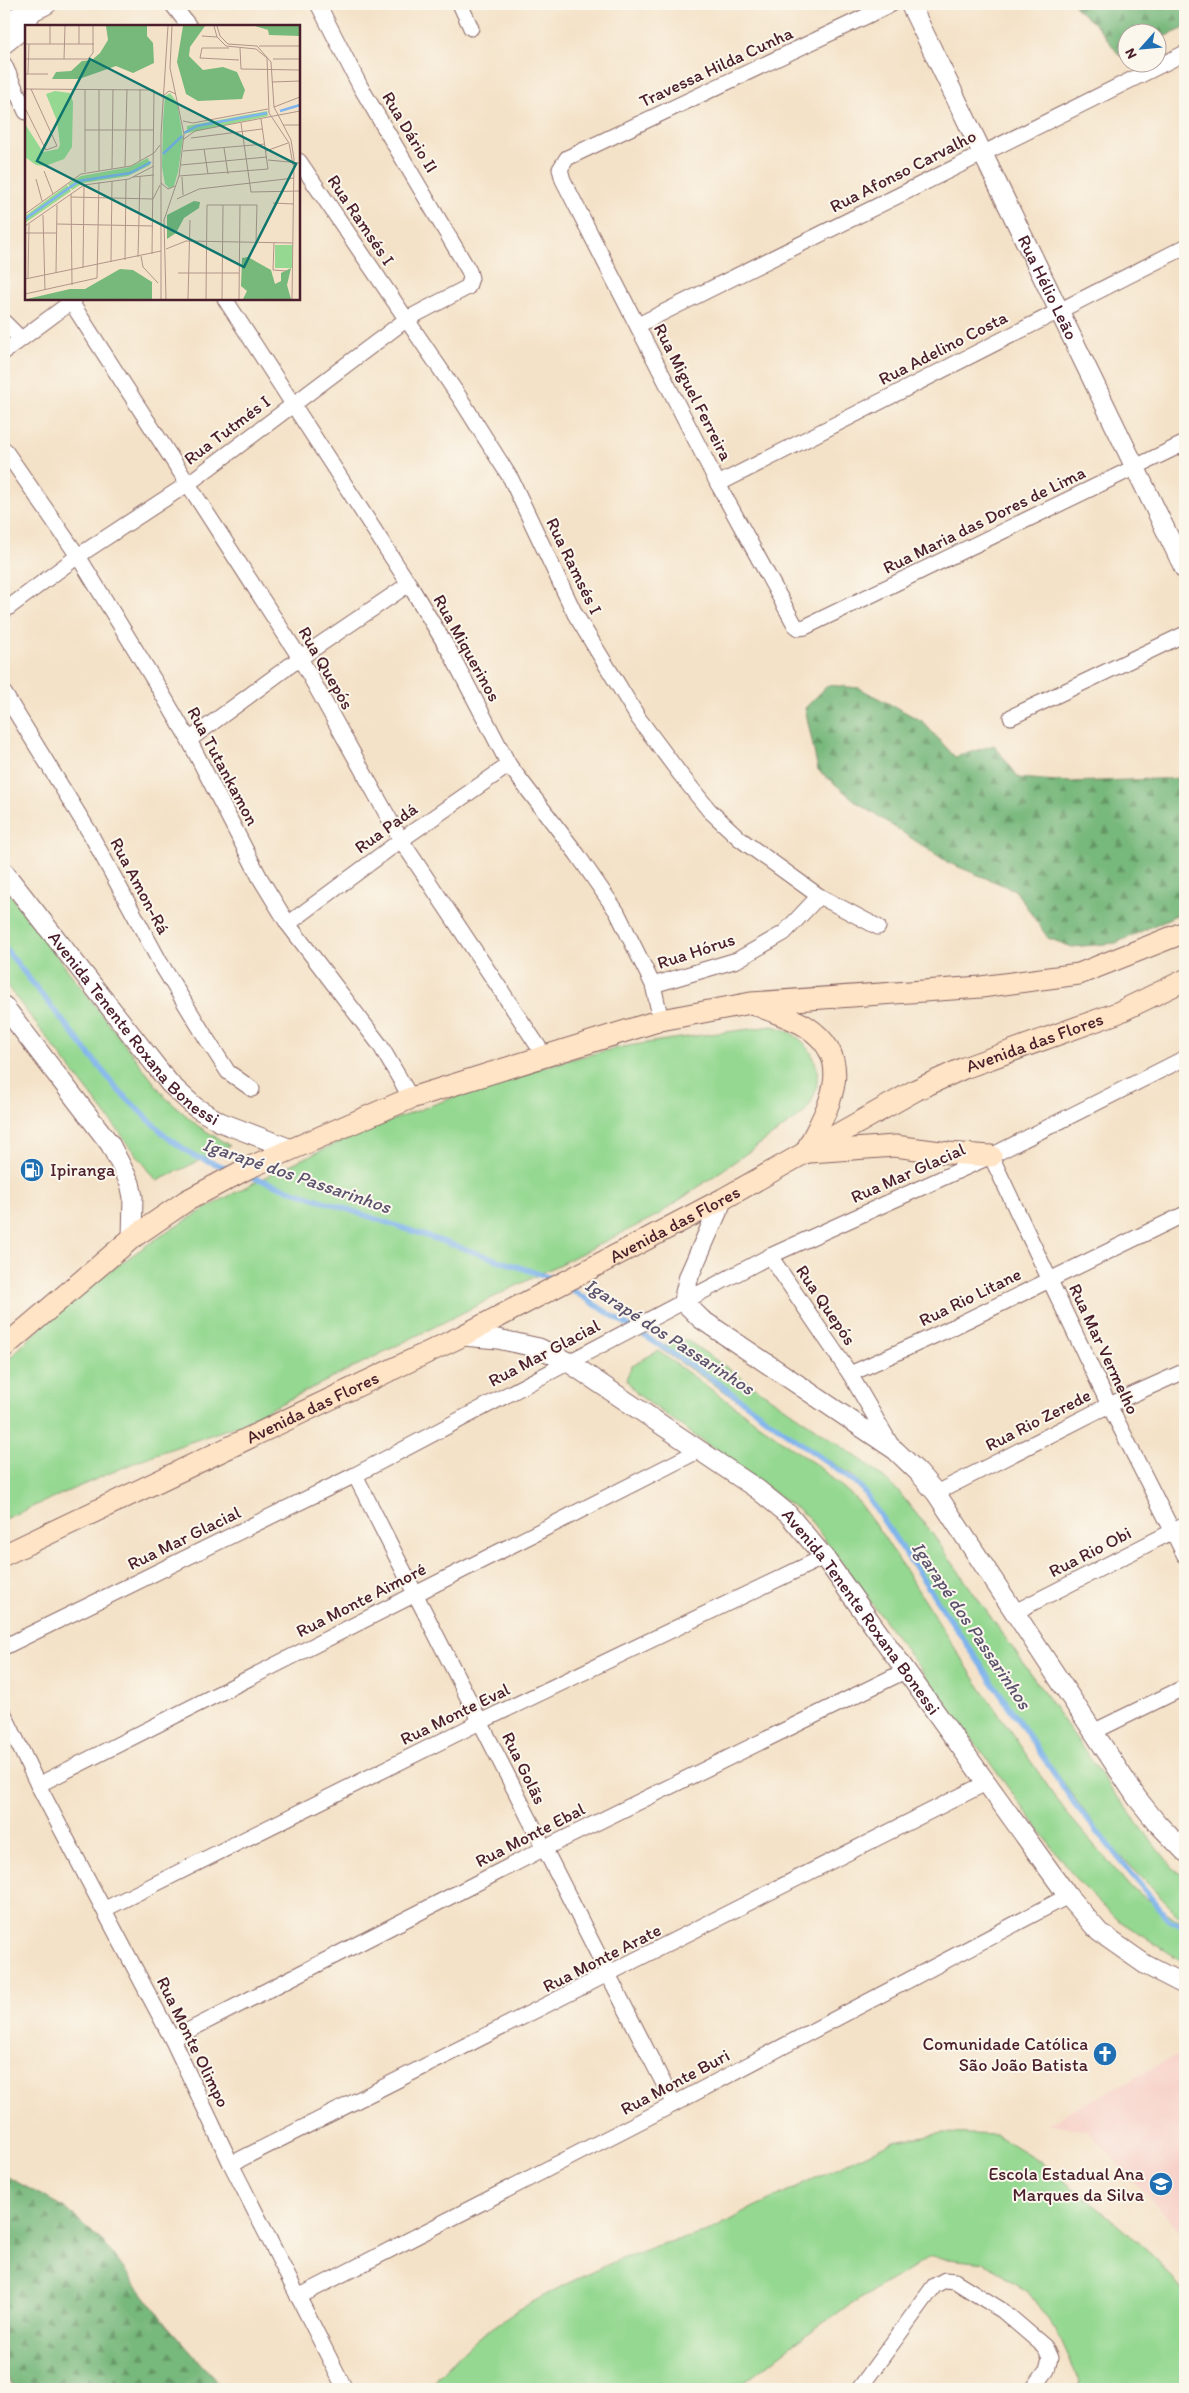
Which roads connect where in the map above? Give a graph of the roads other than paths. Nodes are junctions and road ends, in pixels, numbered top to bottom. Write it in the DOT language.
graph roads {
  1 [pos="47,4"];
  2 [pos="172,4"];
  3 [pos="318,4"];
  4 [pos="460,4"];
  5 [pos="892,4"];
  6 [pos="910,4"];
  7 [pos="31,14"];
  8 [pos="4,22"];
  9 [pos="26,25"];
  10 [pos="188,25"];
  11 [pos="25,26"];
  12 [pos="471,28"];
  13 [pos="4,44"];
  14 [pos="1185,53"];
  15 [pos="4,64"];
  16 [pos="25,110"];
  17 [pos="982,152"];
  18 [pos="300,162"];
  19 [pos="560,168"];
  20 [pos="1185,247"];
  21 [pos="471,278"];
  22 [pos="73,300"];
  23 [pos="226,300"];
  24 [pos="1060,309"];
  25 [pos="407,319"];
  26 [pos="4,322"];
  27 [pos="638,325"];
  28 [pos="21,339"];
  29 [pos="4,352"];
  30 [pos="293,404"];
  31 [pos="1185,442"];
  32 [pos="4,449"];
  33 [pos="1137,467"];
  34 [pos="189,483"];
  35 [pos="718,484"];
  36 [pos="78,556"];
  37 [pos="1185,570"];
  38 [pos="409,584"];
  39 [pos="4,611"];
  40 [pos="799,628"];
  41 [pos="1185,634"];
  42 [pos="300,658"];
  43 [pos="4,693"];
  44 [pos="1011,717"];
  45 [pos="189,740"];
  46 [pos="509,765"];
  47 [pos="401,840"];
  48 [pos="4,872"];
  49 [pos="819,896"];
  50 [pos="288,924"];
  51 [pos="878,927"];
  52 [pos="1185,932"];
  53 [pos="1185,980"];
  54 [pos="653,985"];
  55 [pos="751,1003"];
  56 [pos="4,1006"];
  57 [pos="661,1020"];
  58 [pos="544,1055"];
  59 [pos="1185,1058"];
  60 [pos="252,1089"];
  61 [pos="411,1098"];
  62 [pos="292,1149"];
  63 [pos="804,1153"];
  64 [pos="991,1156"];
  65 [pos="723,1199"];
  66 [pos="1185,1214"];
  67 [pos="132,1238"];
  68 [pos="770,1256"];
  69 [pos="1050,1278"];
  70 [pos="683,1301"];
  71 [pos="462,1336"];
  72 [pos="4,1347"];
  73 [pos="568,1362"];
  74 [pos="1185,1371"];
  75 [pos="850,1374"];
  76 [pos="1109,1405"];
  77 [pos="700,1450"];
  78 [pos="895,1450"];
  79 [pos="354,1475"];
  80 [pos="936,1493"];
  81 [pos="1179,1528"];
  82 [pos="5,1553"];
  83 [pos="1185,1556"];
  84 [pos="824,1557"];
  85 [pos="414,1594"];
  86 [pos="1013,1613"];
  87 [pos="4,1647"];
  88 [pos="907,1670"];
  89 [pos="1185,1687"];
  90 [pos="4,1714"];
  91 [pos="480,1722"];
  92 [pos="1093,1732"];
  93 [pos="988,1782"];
  94 [pos="38,1785"];
  95 [pos="543,1849"];
  96 [pos="1184,1850"];
  97 [pos="1068,1896"];
  98 [pos="105,1909"];
  99 [pos="608,1976"];
  100 [pos="1185,1985"];
  101 [pos="172,2039"];
  102 [pos="674,2104"];
  103 [pos="232,2164"];
  104 [pos="298,2297"];
  105 [pos="345,2389"];
  106 [pos="858,2389"];
  107 [pos="1033,2389"];
  1 -- 7 [label="street"];
  2 -- 10 [label="street"];
  3 -- 21 [label="street, Rua Dário II"];
  4 -- 12 [label="street"];
  5 -- 19 [label="street, Travessa Hilda Cunha"];
  6 -- 17 [label="street, Rua Hélio Leão"];
  7 -- 8 [label="street"];
  7 -- 9 [label="street"];
  11 -- 13 [label="street"];
  14 -- 17 [label="street, Rua Afonso Carvalho"];
  15 -- 16 [label="street"];
  17 -- 24 [label="street, Rua Hélio Leão"];
  17 -- 27 [label="street, Rua Afonso Carvalho"];
  18 -- 25 [label="street, Rua Ramsés I"];
  19 -- 27 [label="street, Rua Miguel Ferreira"];
  20 -- 24 [label="street, Rua Adelino Costa"];
  21 -- 25 [label="street, Rua Tutmés I"];
  22 -- 28 [label="street"];
  22 -- 34 [label="street, Rua Quepós"];
  23 -- 30 [label="street, Rua Miquerinos"];
  24 -- 33 [label="street, Rua Hélio Leão"];
  24 -- 35 [label="street, Rua Adelino Costa"];
  25 -- 30 [label="street, Rua Tutmés I"];
  25 -- 49 [label="street, Rua Ramsés I"];
  26 -- 28 [label="street"];
  27 -- 35 [label="street, Rua Miguel Ferreira"];
  28 -- 29 [label="street"];
  30 -- 34 [label="street, Rua Tutmés I"];
  30 -- 38 [label="street, Rua Miquerinos"];
  31 -- 33 [label="street, Rua Maria das Dores de Lima"];
  32 -- 36 [label="street, Rua Tutankamon"];
  33 -- 37 [label="street, Rua Hélio Leão"];
  33 -- 40 [label="street, Rua Maria das Dores de Lima"];
  34 -- 36 [label="street, Rua Tutmés I"];
  34 -- 42 [label="street, Rua Quepós"];
  35 -- 40 [label="street, Rua Miguel Ferreira"];
  36 -- 39 [label="street, Rua Tutmés I"];
  36 -- 45 [label="street, Rua Tutankamon"];
  38 -- 42 [label="street"];
  38 -- 46 [label="street, Rua Miquerinos"];
  41 -- 44 [label="street"];
  42 -- 45 [label="street"];
  42 -- 47 [label="street, Rua Quepós"];
  43 -- 60 [label="street, Rua Amon-Rá"];
  45 -- 50 [label="street, Rua Tutankamon"];
  46 -- 47 [label="street, Rua Padá"];
  46 -- 54 [label="street, Rua Miquerinos"];
  47 -- 50 [label="street, Rua Padá"];
  47 -- 58 [label="street, Rua Quepós"];
  48 -- 62 [label="street, Avenida Tenente Roxana Bonessi"];
  49 -- 51 [label="street, Rua Ramsés I"];
  49 -- 54 [label="street, Rua Hórus"];
  50 -- 61 [label="street, Rua Tutankamon"];
  52 -- 55 [label="main road"];
  53 -- 63 [label="main road, Avenida das Flores"];
  54 -- 57 [label="street, Rua Miquerinos"];
  55 -- 57 [label="main road"];
  55 -- 63 [label="main road"];
  56 -- 67 [label="street"];
  57 -- 58 [label="main road"];
  58 -- 61 [label="main road"];
  59 -- 64 [label="street, Rua Mar Glacial"];
  61 -- 62 [label="main road"];
  62 -- 67 [label="main road"];
  63 -- 64 [label="main road"];
  63 -- 65 [label="main road, Avenida das Flores"];
  64 -- 68 [label="street, Rua Mar Glacial"];
  64 -- 69 [label="street, Rua Mar Vermelho"];
  65 -- 70 [label="street"];
  65 -- 71 [label="main road, Avenida das Flores"];
  66 -- 69 [label="street, Rua Rio Litane"];
  67 -- 72 [label="main road"];
  68 -- 70 [label="street, Rua Mar Glacial"];
  68 -- 75 [label="street, Rua Quepós"];
  69 -- 75 [label="street, Rua Rio Litane"];
  69 -- 76 [label="street, Rua Mar Vermelho"];
  70 -- 73 [label="street, Rua Mar Glacial"];
  70 -- 78 [label="street"];
  71 -- 73 [label="street, Avenida Tenente Roxana Bonessi"];
  71 -- 82 [label="main road, Avenida das Flores"];
  73 -- 77 [label="street, Avenida Tenente Roxana Bonessi"];
  73 -- 79 [label="street, Rua Mar Glacial"];
  74 -- 76 [label="street, Rua Rio Zerede"];
  75 -- 78 [label="street"];
  76 -- 80 [label="street, Rua Rio Zerede"];
  76 -- 81 [label="street, Rua Mar Vermelho"];
  77 -- 84 [label="street, Avenida Tenente Roxana Bonessi"];
  77 -- 85 [label="street, Rua Monte Aimoré"];
  78 -- 80 [label="street"];
  79 -- 85 [label="street, Rua Golãs"];
  79 -- 87 [label="street, Rua Mar Glacial"];
  80 -- 86 [label="street"];
  81 -- 83 [label="street, Rua Mar Vermelho"];
  81 -- 86 [label="street, Rua Rio Obi"];
  84 -- 88 [label="street, Avenida Tenente Roxana Bonessi"];
  84 -- 91 [label="street, Rua Monte Eval"];
  85 -- 91 [label="street, Rua Golãs"];
  85 -- 94 [label="street, Rua Monte Aimoré"];
  86 -- 92 [label="street"];
  88 -- 93 [label="street, Avenida Tenente Roxana Bonessi"];
  88 -- 95 [label="street, Rua Monte Ebal"];
  89 -- 92 [label="street"];
  90 -- 94 [label="street, Rua Monte Olimpo"];
  91 -- 95 [label="street, Rua Golãs"];
  91 -- 98 [label="street, Rua Monte Eval"];
  92 -- 96 [label="street"];
  93 -- 97 [label="street, Avenida Tenente Roxana Bonessi"];
  93 -- 99 [label="street, Rua Monte Arate"];
  94 -- 98 [label="street, Rua Monte Olimpo"];
  95 -- 99 [label="street, Rua Golãs"];
  95 -- 101 [label="street, Rua Monte Ebal"];
  97 -- 100 [label="street, Avenida Tenente Roxana Bonessi"];
  97 -- 102 [label="street, Rua Monte Buri"];
  98 -- 101 [label="street, Rua Monte Olimpo"];
  99 -- 102 [label="street, Rua Golãs"];
  99 -- 103 [label="street, Rua Monte Arate"];
  101 -- 103 [label="street, Rua Monte Olimpo"];
  102 -- 104 [label="street, Rua Monte Buri"];
  103 -- 104 [label="street, Rua Monte Olimpo"];
  104 -- 105 [label="street, Rua Monte Olimpo"];
  106 -- 107 [label="street"];
}
